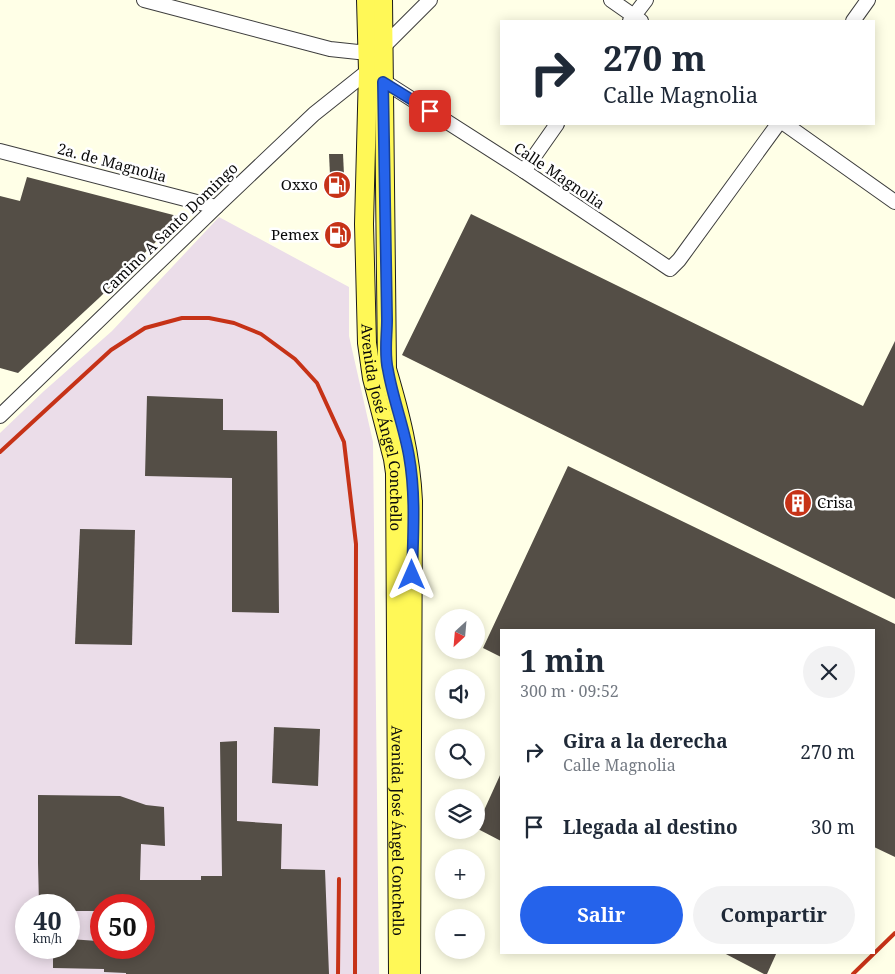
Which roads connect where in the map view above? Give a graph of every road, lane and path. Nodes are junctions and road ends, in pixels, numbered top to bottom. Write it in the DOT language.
graph roads {
  1 [pos="144,0"];
  2 [pos="366,0"];
  3 [pos="383,0"];
  4 [pos="430,0"];
  5 [pos="611,0"];
  6 [pos="646,0"];
  7 [pos="868,0"];
  8 [pos="189,6"];
  9 [pos="635,20"];
  10 [pos="854,20"];
  11 [pos="375,50"];
  12 [pos="368,71"];
  13 [pos="383,82"];
  14 [pos="556,125"];
  15 [pos="777,125"];
  16 [pos="786,125"];
  17 [pos="0,151"];
  18 [pos="524,171"];
  19 [pos="895,202"];
  20 [pos="216,207"];
  21 [pos="0,416"];
  22 [pos="398,974"];
  23 [pos="411,974"];
  1 -- 8 [label="street"];
  2 -- 11 [label="main road, Avenida José Ángel Conchello"];
  3 -- 11 [label="main road, Avenida José Ángel Conchello"];
  4 -- 11 [label="street"];
  5 -- 9 [label="street"];
  6 -- 9 [label="street"];
  7 -- 10 [label="street"];
  8 -- 11 [label="street"];
  11 -- 12 [label="main road, Avenida José Ángel Conchello"];
  11 -- 13 [label="main road, Avenida José Ángel Conchello"];
  12 -- 13 [label="street, Calle Magnolia"];
  12 -- 20 [label="street, Camino A Santo Domingo"];
  12 -- 22 [label="main road, Avenida José Ángel Conchello"];
  13 -- 18 [label="street, Calle Magnolia"];
  13 -- 23 [label="main road, Avenida José Ángel Conchello"];
  14 -- 18 [label="street"];
  15 -- 18 [label="street, Calle Magnolia"];
  16 -- 19 [label="street"];
  17 -- 20 [label="street, 2a. de Magnolia"];
  20 -- 21 [label="street, Camino A Santo Domingo"];
}
